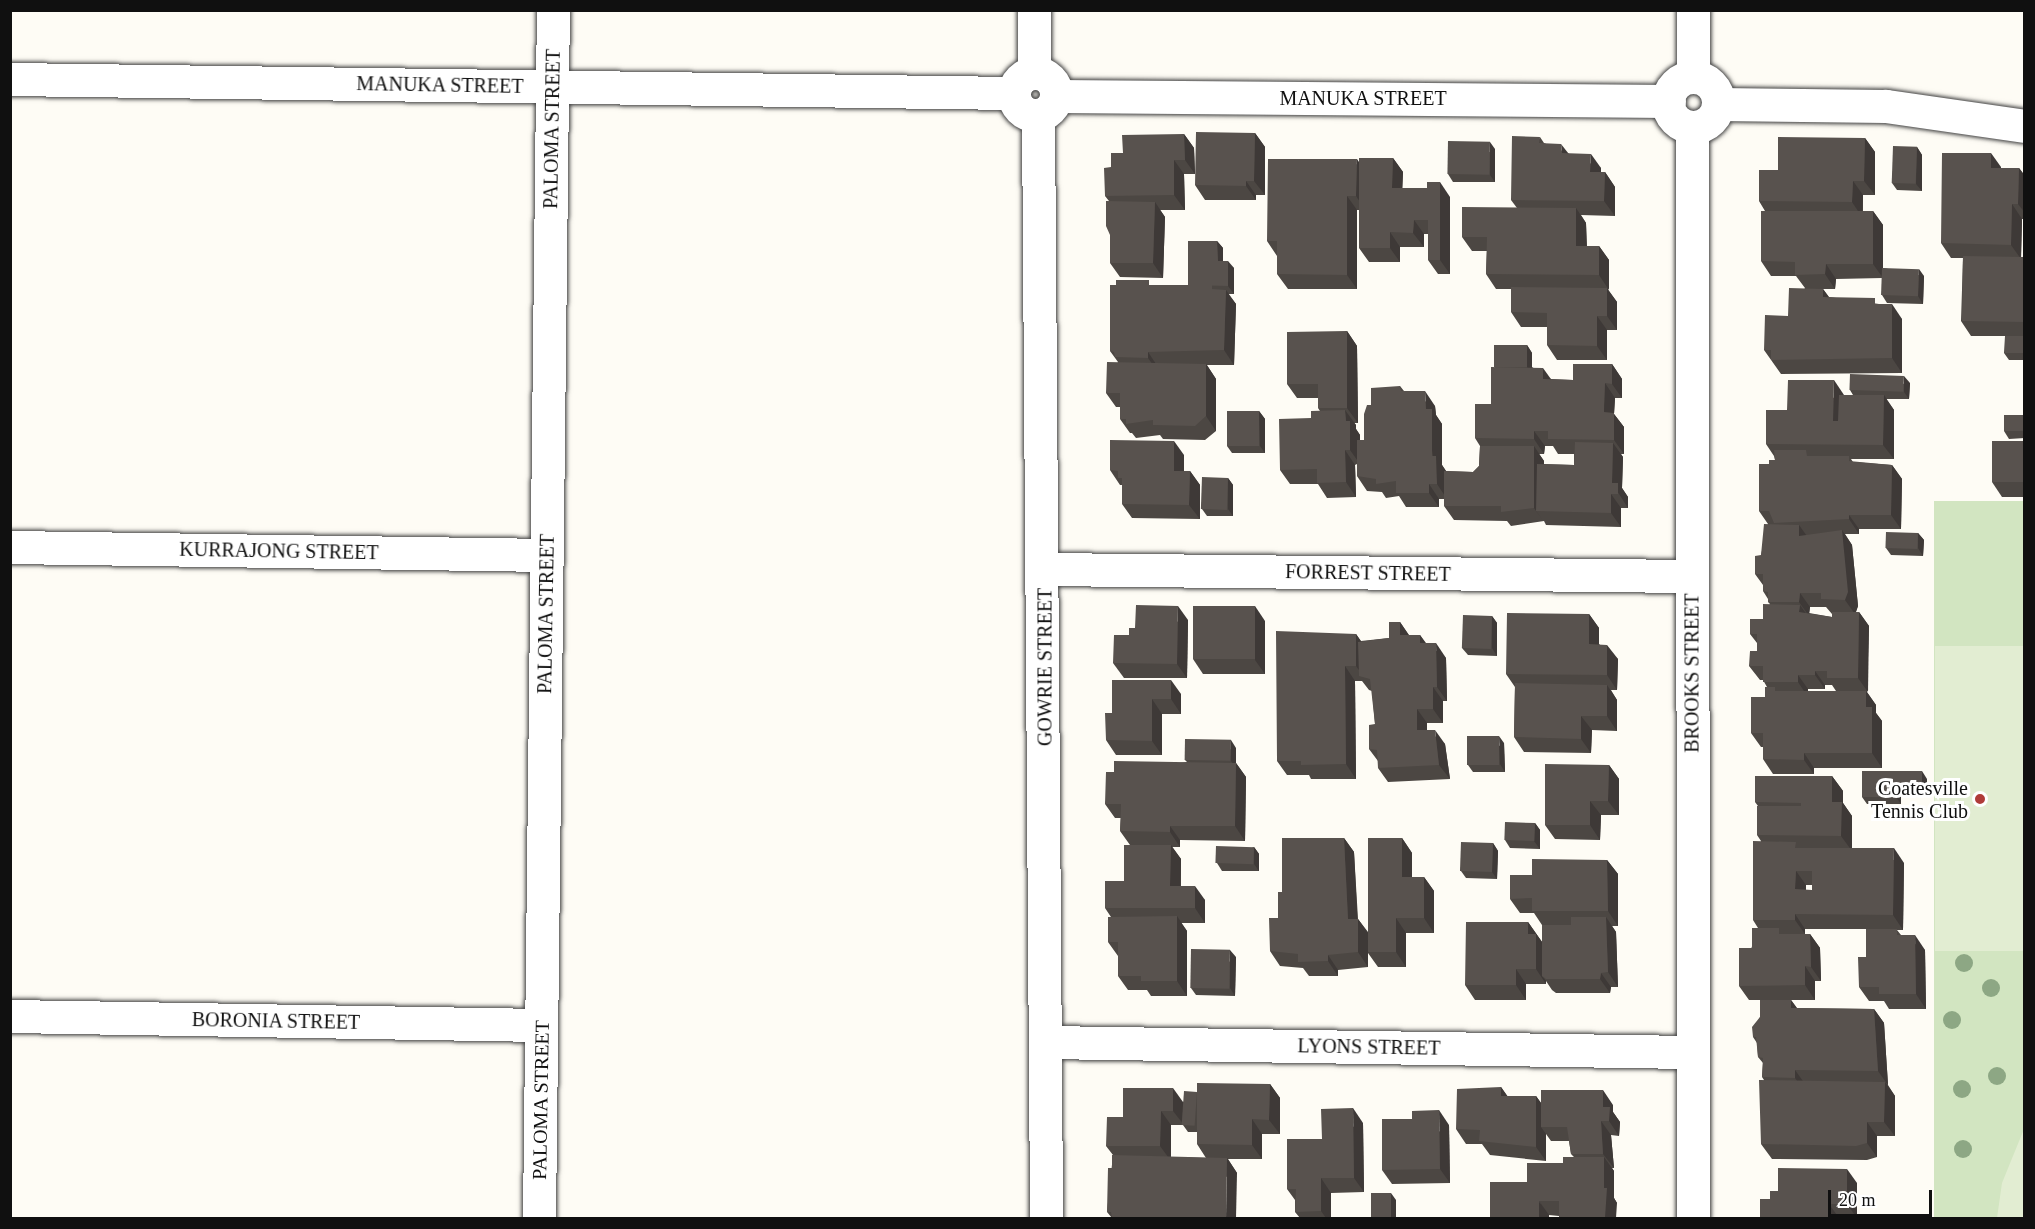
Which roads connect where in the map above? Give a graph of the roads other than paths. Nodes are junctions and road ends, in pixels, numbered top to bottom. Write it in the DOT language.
graph roads {
  1 [pos="554,10"];
  2 [pos="1034,10"];
  3 [pos="1694,10"];
  4 [pos="1693,77"];
  5 [pos="10,79"];
  6 [pos="1024,83"];
  7 [pos="553,87"];
  8 [pos="1669,101"];
  9 [pos="1718,104"];
  10 [pos="1048,106"];
  11 [pos="1692,126"];
  12 [pos="2025,126"];
  13 [pos="10,547"];
  14 [pos="547,555"];
  15 [pos="1044,569"];
  16 [pos="1692,576"];
  17 [pos="10,1016"];
  18 [pos="541,1025"];
  19 [pos="1046,1042"];
  20 [pos="1693,1052"];
  21 [pos="539,1218"];
  22 [pos="1046,1218"];
  23 [pos="1693,1218"];
  1 -- 7 [label="street, PALOMA STREET"];
  2 -- 6 [label="street"];
  3 -- 4 [label="street"];
  4 -- 8 [label="street"];
  4 -- 9 [label="street"];
  5 -- 7 [label="street, MANUKA STREET"];
  6 -- 7 [label="street, MANUKA STREET"];
  6 -- 10 [label="street"];
  7 -- 14 [label="street, PALOMA STREET"];
  8 -- 10 [label="street, MANUKA STREET"];
  8 -- 11 [label="street"];
  9 -- 11 [label="street"];
  9 -- 12 [label="street"];
  10 -- 15 [label="street, GOWRIE STREET"];
  11 -- 16 [label="street, BROOKS STREET"];
  13 -- 14 [label="street, KURRAJONG STREET"];
  14 -- 18 [label="street, PALOMA STREET"];
  15 -- 16 [label="street, FORREST STREET"];
  15 -- 19 [label="street, GOWRIE STREET"];
  16 -- 20 [label="street, BROOKS STREET"];
  17 -- 18 [label="street, BORONIA STREET"];
  18 -- 21 [label="street, PALOMA STREET"];
  19 -- 20 [label="street, LYONS STREET"];
  19 -- 22 [label="street, GOWRIE STREET"];
  20 -- 23 [label="street, BROOKS STREET"];
}
